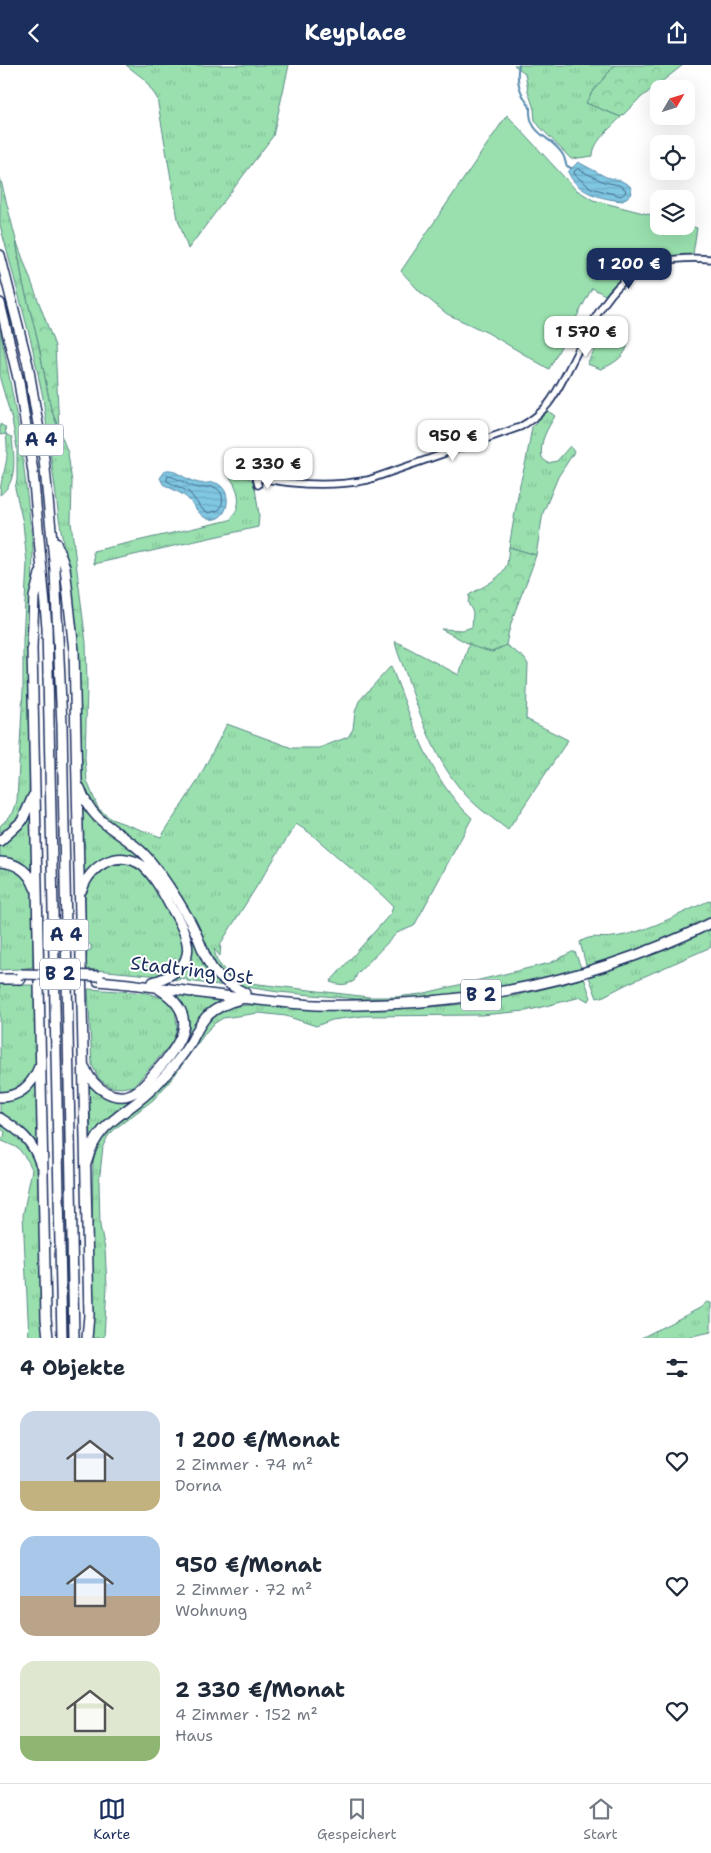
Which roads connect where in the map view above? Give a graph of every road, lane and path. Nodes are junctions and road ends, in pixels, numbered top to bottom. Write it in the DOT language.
graph roads {
  1 [pos="0,255"];
  2 [pos="711,259"];
  3 [pos="0,303"];
  4 [pos="258,485"];
  5 [pos="52,532"];
  6 [pos="42,564"];
  7 [pos="77,779"];
  8 [pos="35,789"];
  9 [pos="0,841"];
  10 [pos="0,862"];
  11 [pos="38,895"];
  12 [pos="80,897"];
  13 [pos="711,923"];
  14 [pos="0,975"];
  15 [pos="21,976"];
  16 [pos="0,979"];
  17 [pos="154,984"];
  18 [pos="245,996"];
  19 [pos="41,1062"];
  20 [pos="83,1063"];
  21 [pos="0,1097"];
  22 [pos="0,1118"];
  23 [pos="43,1171"];
  24 [pos="85,1171"];
  25 [pos="48,1338"];
  26 [pos="62,1338"];
  27 [pos="74,1338"];
  28 [pos="87,1338"];
  1 -- 5 [label="highway, A 4"];
  2 -- 4 [label="street"];
  3 -- 6 [label="highway, A 4"];
  5 -- 7 [label="highway"];
  5 -- 27 [label="highway, A 4"];
  6 -- 8 [label="highway"];
  6 -- 26 [label="highway, A 4"];
  7 -- 12 [label="highway"];
  7 -- 18 [label="highway"];
  8 -- 9 [label="highway"];
  8 -- 11 [label="highway"];
  10 -- 11 [label="highway"];
  11 -- 19 [label="highway"];
  12 -- 17 [label="highway"];
  12 -- 20 [label="highway"];
  13 -- 18 [label="highway, Stadtring Ost / B 2"];
  14 -- 15 [label="highway, Stadtring Ost / B 2"];
  15 -- 16 [label="highway, Stadtring Ost / B 2"];
  15 -- 17 [label="highway, Stadtring Ost / B 2, bridge"];
  17 -- 18 [label="highway, B 2"];
  17 -- 20 [label="highway"];
  18 -- 24 [label="highway"];
  19 -- 21 [label="highway"];
  19 -- 23 [label="highway"];
  20 -- 24 [label="highway"];
  22 -- 23 [label="highway"];
  23 -- 25 [label="highway"];
  24 -- 28 [label="highway"];
}
